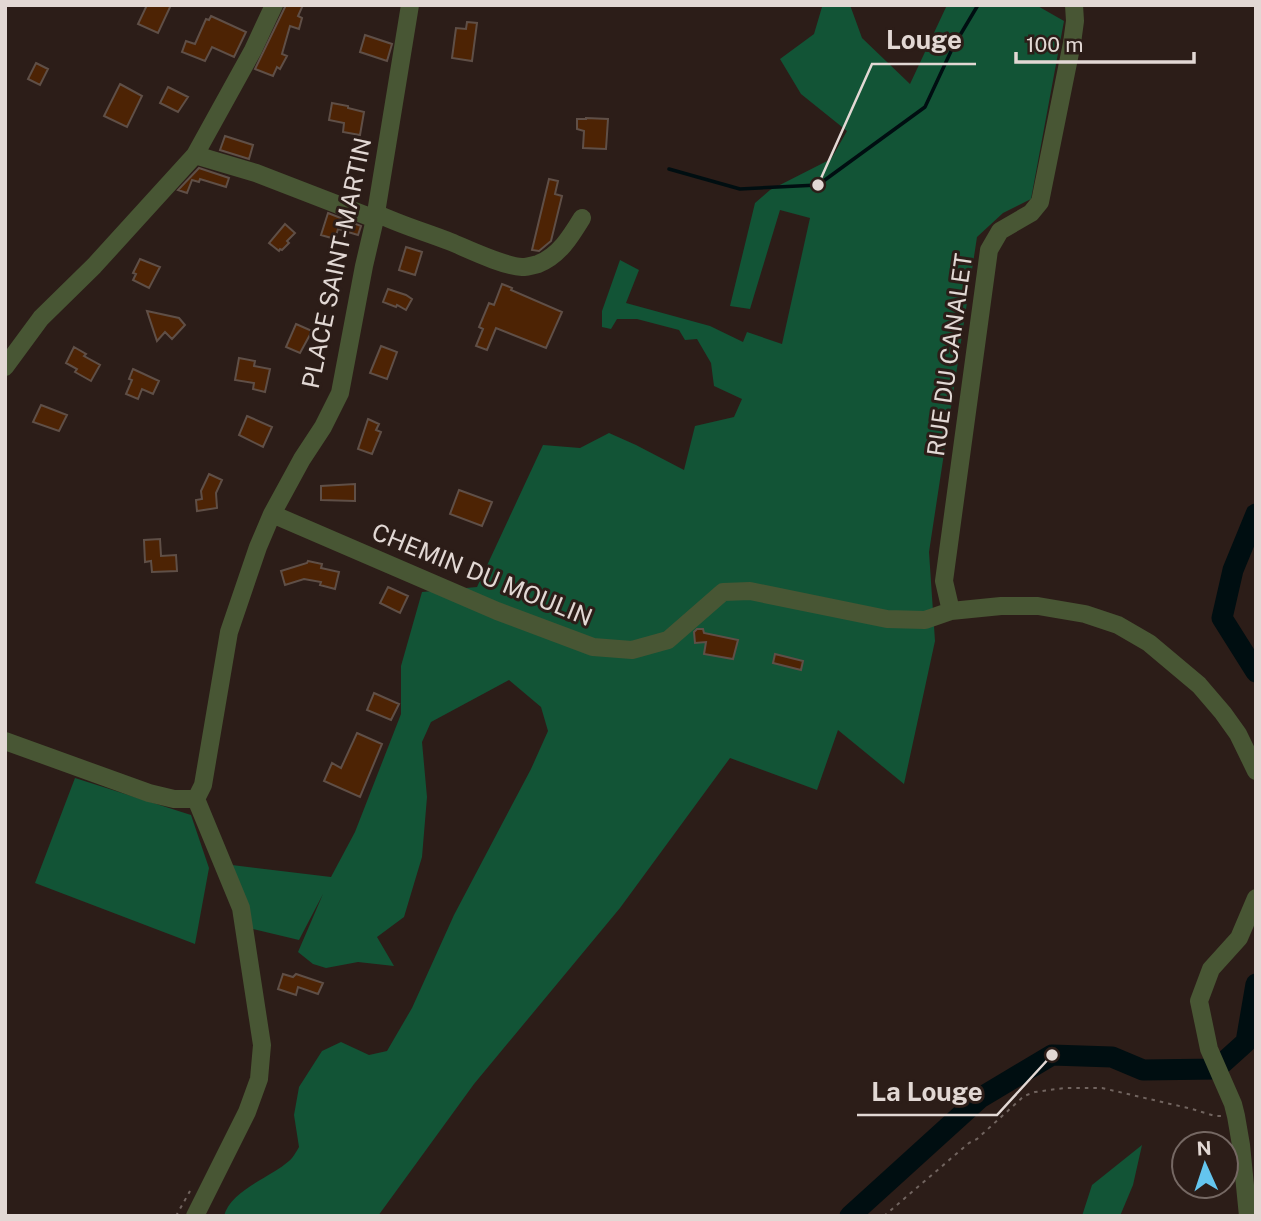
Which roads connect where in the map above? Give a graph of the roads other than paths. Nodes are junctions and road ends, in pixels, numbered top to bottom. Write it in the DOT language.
graph roads {
  1 [pos="274,5"];
  2 [pos="410,5"];
  3 [pos="1074,5"];
  4 [pos="195,155"];
  5 [pos="375,216"];
  6 [pos="582,218"];
  7 [pos="5,368"];
  8 [pos="271,514"];
  9 [pos="951,611"];
  10 [pos="5,741"];
  11 [pos="1256,771"];
  12 [pos="196,799"];
  13 [pos="1256,898"];
  14 [pos="195,1216"];
  15 [pos="1248,1216"];
  1 -- 4 [label="street"];
  2 -- 5 [label="street, PLACE SAINT-MARTIN"];
  3 -- 9 [label="street, RUE DU CANALET"];
  4 -- 5 [label="street"];
  4 -- 7 [label="street"];
  5 -- 6 [label="street"];
  5 -- 8 [label="street, PLACE SAINT-MARTIN"];
  8 -- 9 [label="street, CHEMIN DU MOULIN"];
  8 -- 12 [label="street, PLACE SAINT-MARTIN"];
  9 -- 11 [label="street, CHEMIN DU MOULIN"];
  10 -- 12 [label="street"];
  12 -- 14 [label="street"];
  13 -- 15 [label="street"];
}
